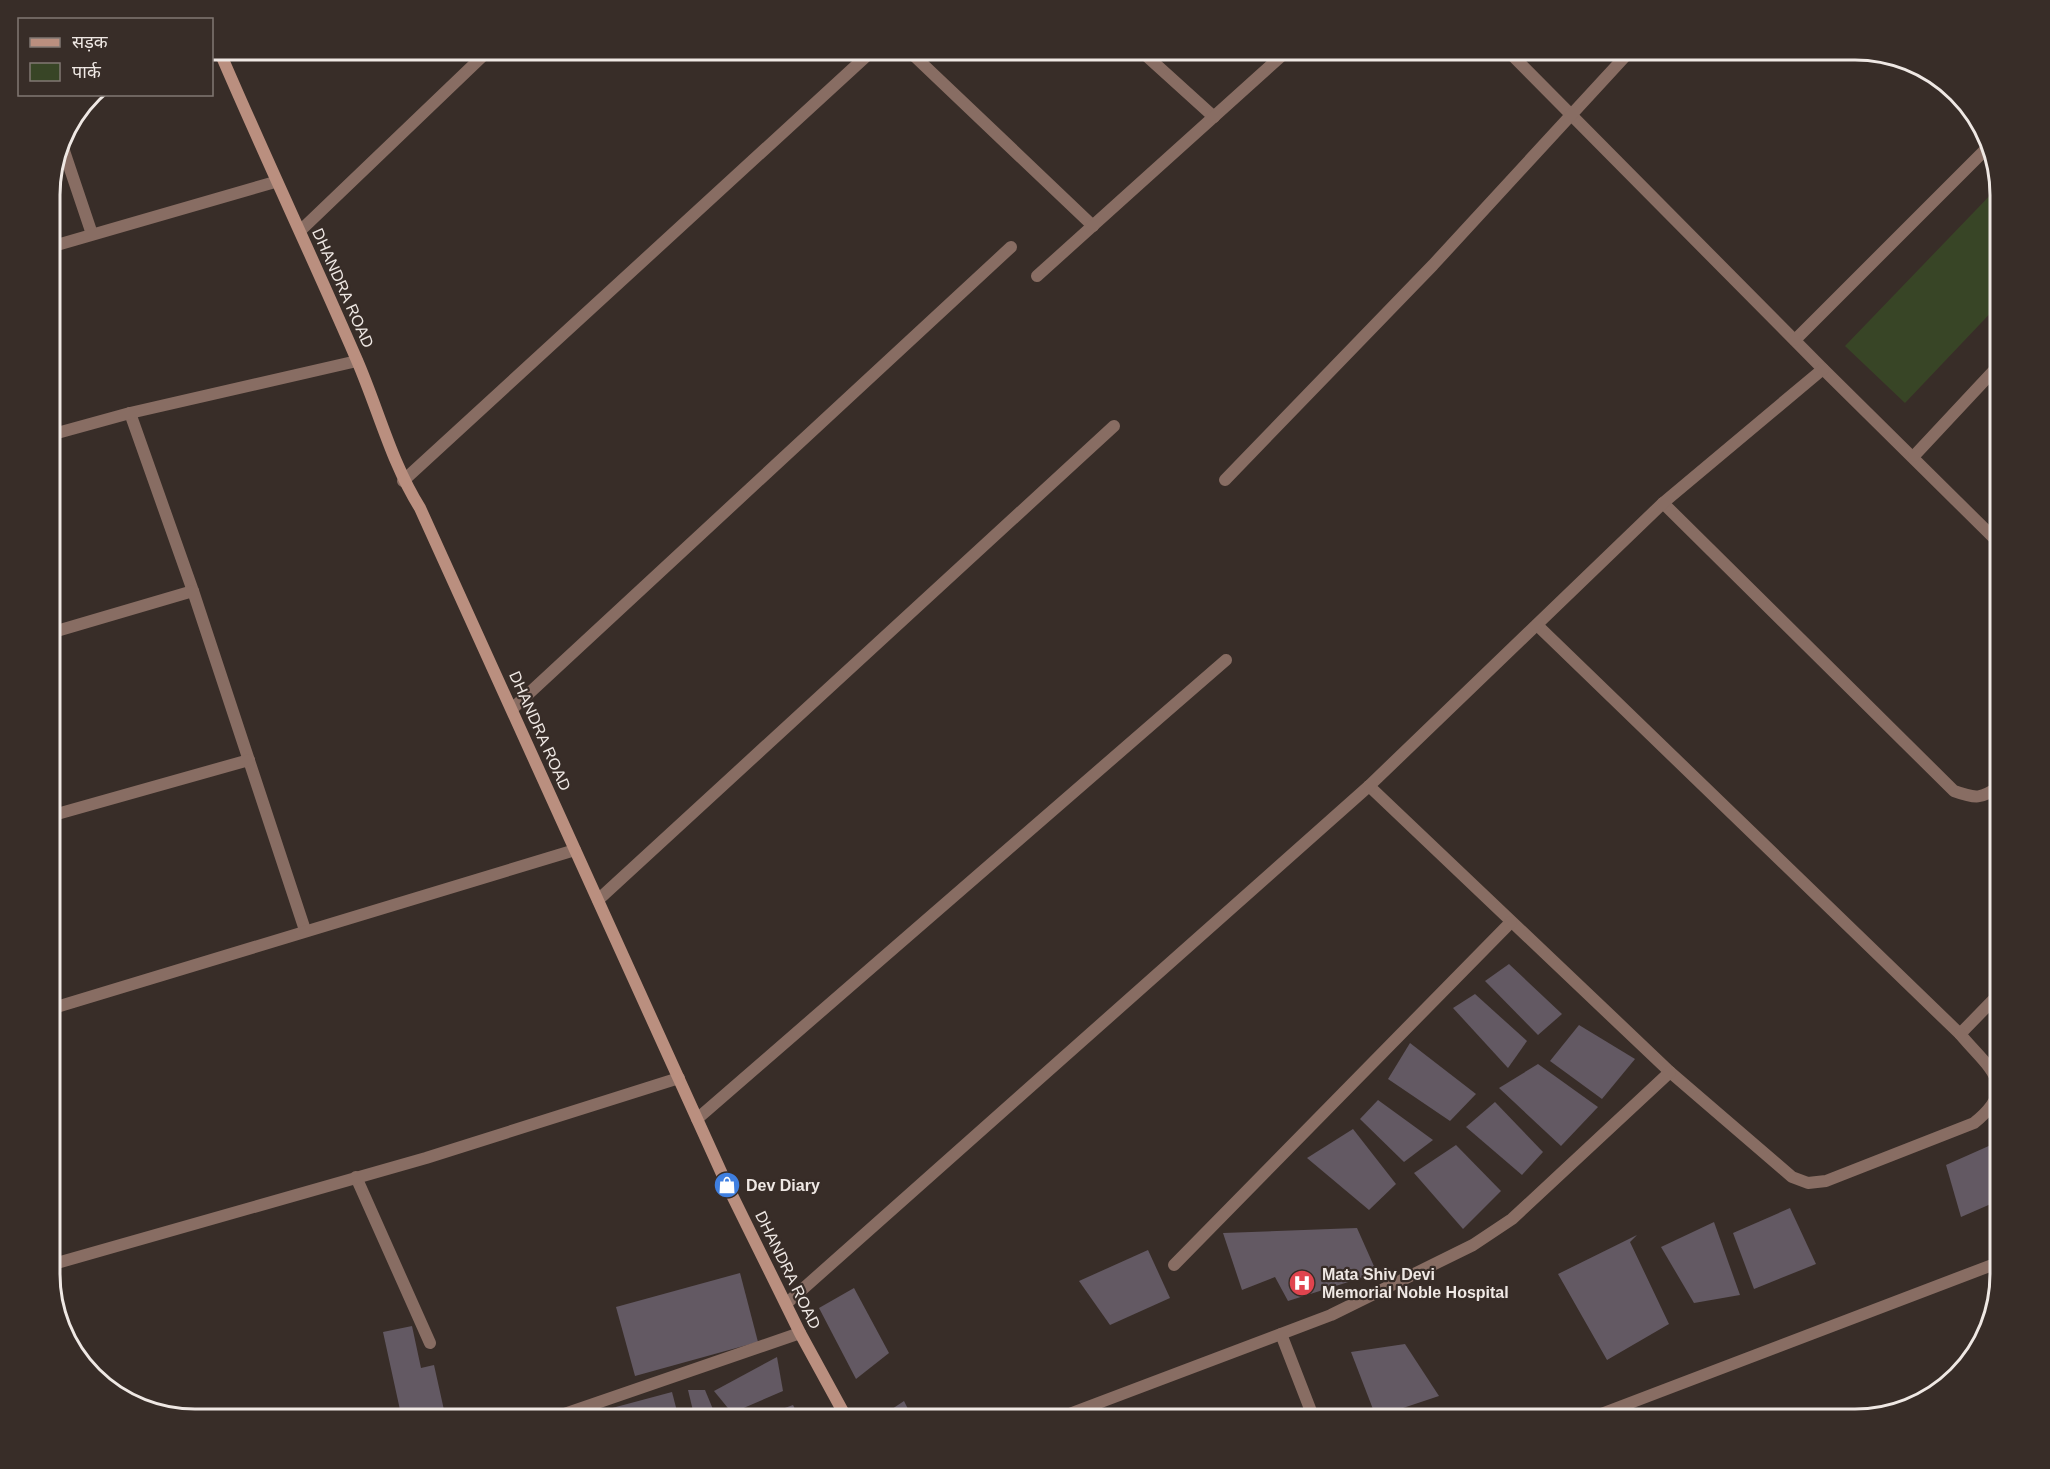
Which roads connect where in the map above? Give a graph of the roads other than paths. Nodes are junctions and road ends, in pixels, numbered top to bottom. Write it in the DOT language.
graph roads {
  1 [pos="223,60"];
  2 [pos="479,60"];
  3 [pos="862,60"];
  4 [pos="919,60"];
  5 [pos="1151,60"];
  6 [pos="1277,60"];
  7 [pos="1517,60"];
  8 [pos="1622,60"];
  9 [pos="1572,114"];
  10 [pos="1214,117"];
  11 [pos="1983,152"];
  12 [pos="66,155"];
  13 [pos="275,182"];
  14 [pos="1093,226"];
  15 [pos="300,231"];
  16 [pos="92,234"];
  17 [pos="60,244"];
  18 [pos="1011,247"];
  19 [pos="1038,276"];
  20 [pos="1795,340"];
  21 [pos="357,361"];
  22 [pos="1823,369"];
  23 [pos="1990,376"];
  24 [pos="130,413"];
  25 [pos="1114,426"];
  26 [pos="60,432"];
  27 [pos="1914,456"];
  28 [pos="1225,480"];
  29 [pos="403,481"];
  30 [pos="1663,503"];
  31 [pos="1990,533"];
  32 [pos="193,591"];
  33 [pos="1537,625"];
  34 [pos="60,630"];
  35 [pos="1226,660"];
  36 [pos="512,709"];
  37 [pos="249,760"];
  38 [pos="1369,786"];
  39 [pos="1990,793"];
  40 [pos="60,813"];
  41 [pos="575,850"];
  42 [pos="598,900"];
  43 [pos="1511,922"];
  44 [pos="305,930"];
  45 [pos="1990,1004"];
  46 [pos="60,1006"];
  47 [pos="1960,1034"];
  48 [pos="1990,1071"];
  49 [pos="1670,1072"];
  50 [pos="679,1078"];
  51 [pos="1990,1110"];
  52 [pos="697,1119"];
  53 [pos="356,1177"];
  54 [pos="60,1262"];
  55 [pos="1174,1265"];
  56 [pos="1990,1266"];
  57 [pos="787,1303"];
  58 [pos="801,1333"];
  59 [pos="1281,1334"];
  60 [pos="430,1343"];
  61 [pos="594,1409"];
  62 [pos="842,1409"];
  63 [pos="1082,1409"];
  64 [pos="1310,1409"];
  65 [pos="1614,1409"];
  1 -- 13 [label="street, DHANDRA ROAD"];
  2 -- 15 [label="street"];
  3 -- 29 [label="street"];
  4 -- 14 [label="street"];
  5 -- 10 [label="street"];
  6 -- 10 [label="street"];
  7 -- 9 [label="street"];
  8 -- 9 [label="street"];
  9 -- 20 [label="street"];
  9 -- 28 [label="street"];
  10 -- 14 [label="street"];
  11 -- 20 [label="street"];
  12 -- 16 [label="street"];
  13 -- 15 [label="street, DHANDRA ROAD"];
  13 -- 16 [label="street"];
  14 -- 19 [label="street"];
  15 -- 21 [label="street, DHANDRA ROAD"];
  16 -- 17 [label="street"];
  18 -- 36 [label="street"];
  20 -- 22 [label="street"];
  21 -- 24 [label="street"];
  21 -- 29 [label="street, DHANDRA ROAD"];
  22 -- 27 [label="street"];
  22 -- 30 [label="street"];
  23 -- 27 [label="street"];
  24 -- 26 [label="street"];
  24 -- 32 [label="street"];
  25 -- 42 [label="street"];
  27 -- 31 [label="street"];
  29 -- 36 [label="street, DHANDRA ROAD"];
  30 -- 33 [label="street"];
  30 -- 39 [label="street"];
  32 -- 34 [label="street"];
  32 -- 37 [label="street"];
  33 -- 38 [label="street"];
  33 -- 47 [label="street"];
  35 -- 52 [label="street"];
  36 -- 41 [label="street, DHANDRA ROAD"];
  37 -- 40 [label="street"];
  37 -- 44 [label="street"];
  38 -- 43 [label="street"];
  38 -- 57 [label="street"];
  41 -- 42 [label="street, DHANDRA ROAD"];
  41 -- 44 [label="street"];
  42 -- 50 [label="street, DHANDRA ROAD"];
  43 -- 49 [label="street"];
  43 -- 55 [label="street"];
  44 -- 46 [label="street"];
  45 -- 47 [label="street"];
  47 -- 48 [label="street"];
  49 -- 51 [label="street"];
  49 -- 59 [label="street"];
  50 -- 52 [label="street, DHANDRA ROAD"];
  50 -- 53 [label="street"];
  52 -- 57 [label="street, DHANDRA ROAD"];
  53 -- 54 [label="street"];
  53 -- 60 [label="street"];
  56 -- 65 [label="street"];
  57 -- 58 [label="street, DHANDRA ROAD"];
  58 -- 61 [label="street"];
  58 -- 62 [label="street, DHANDRA ROAD"];
  59 -- 63 [label="street"];
  59 -- 64 [label="street"];
}
